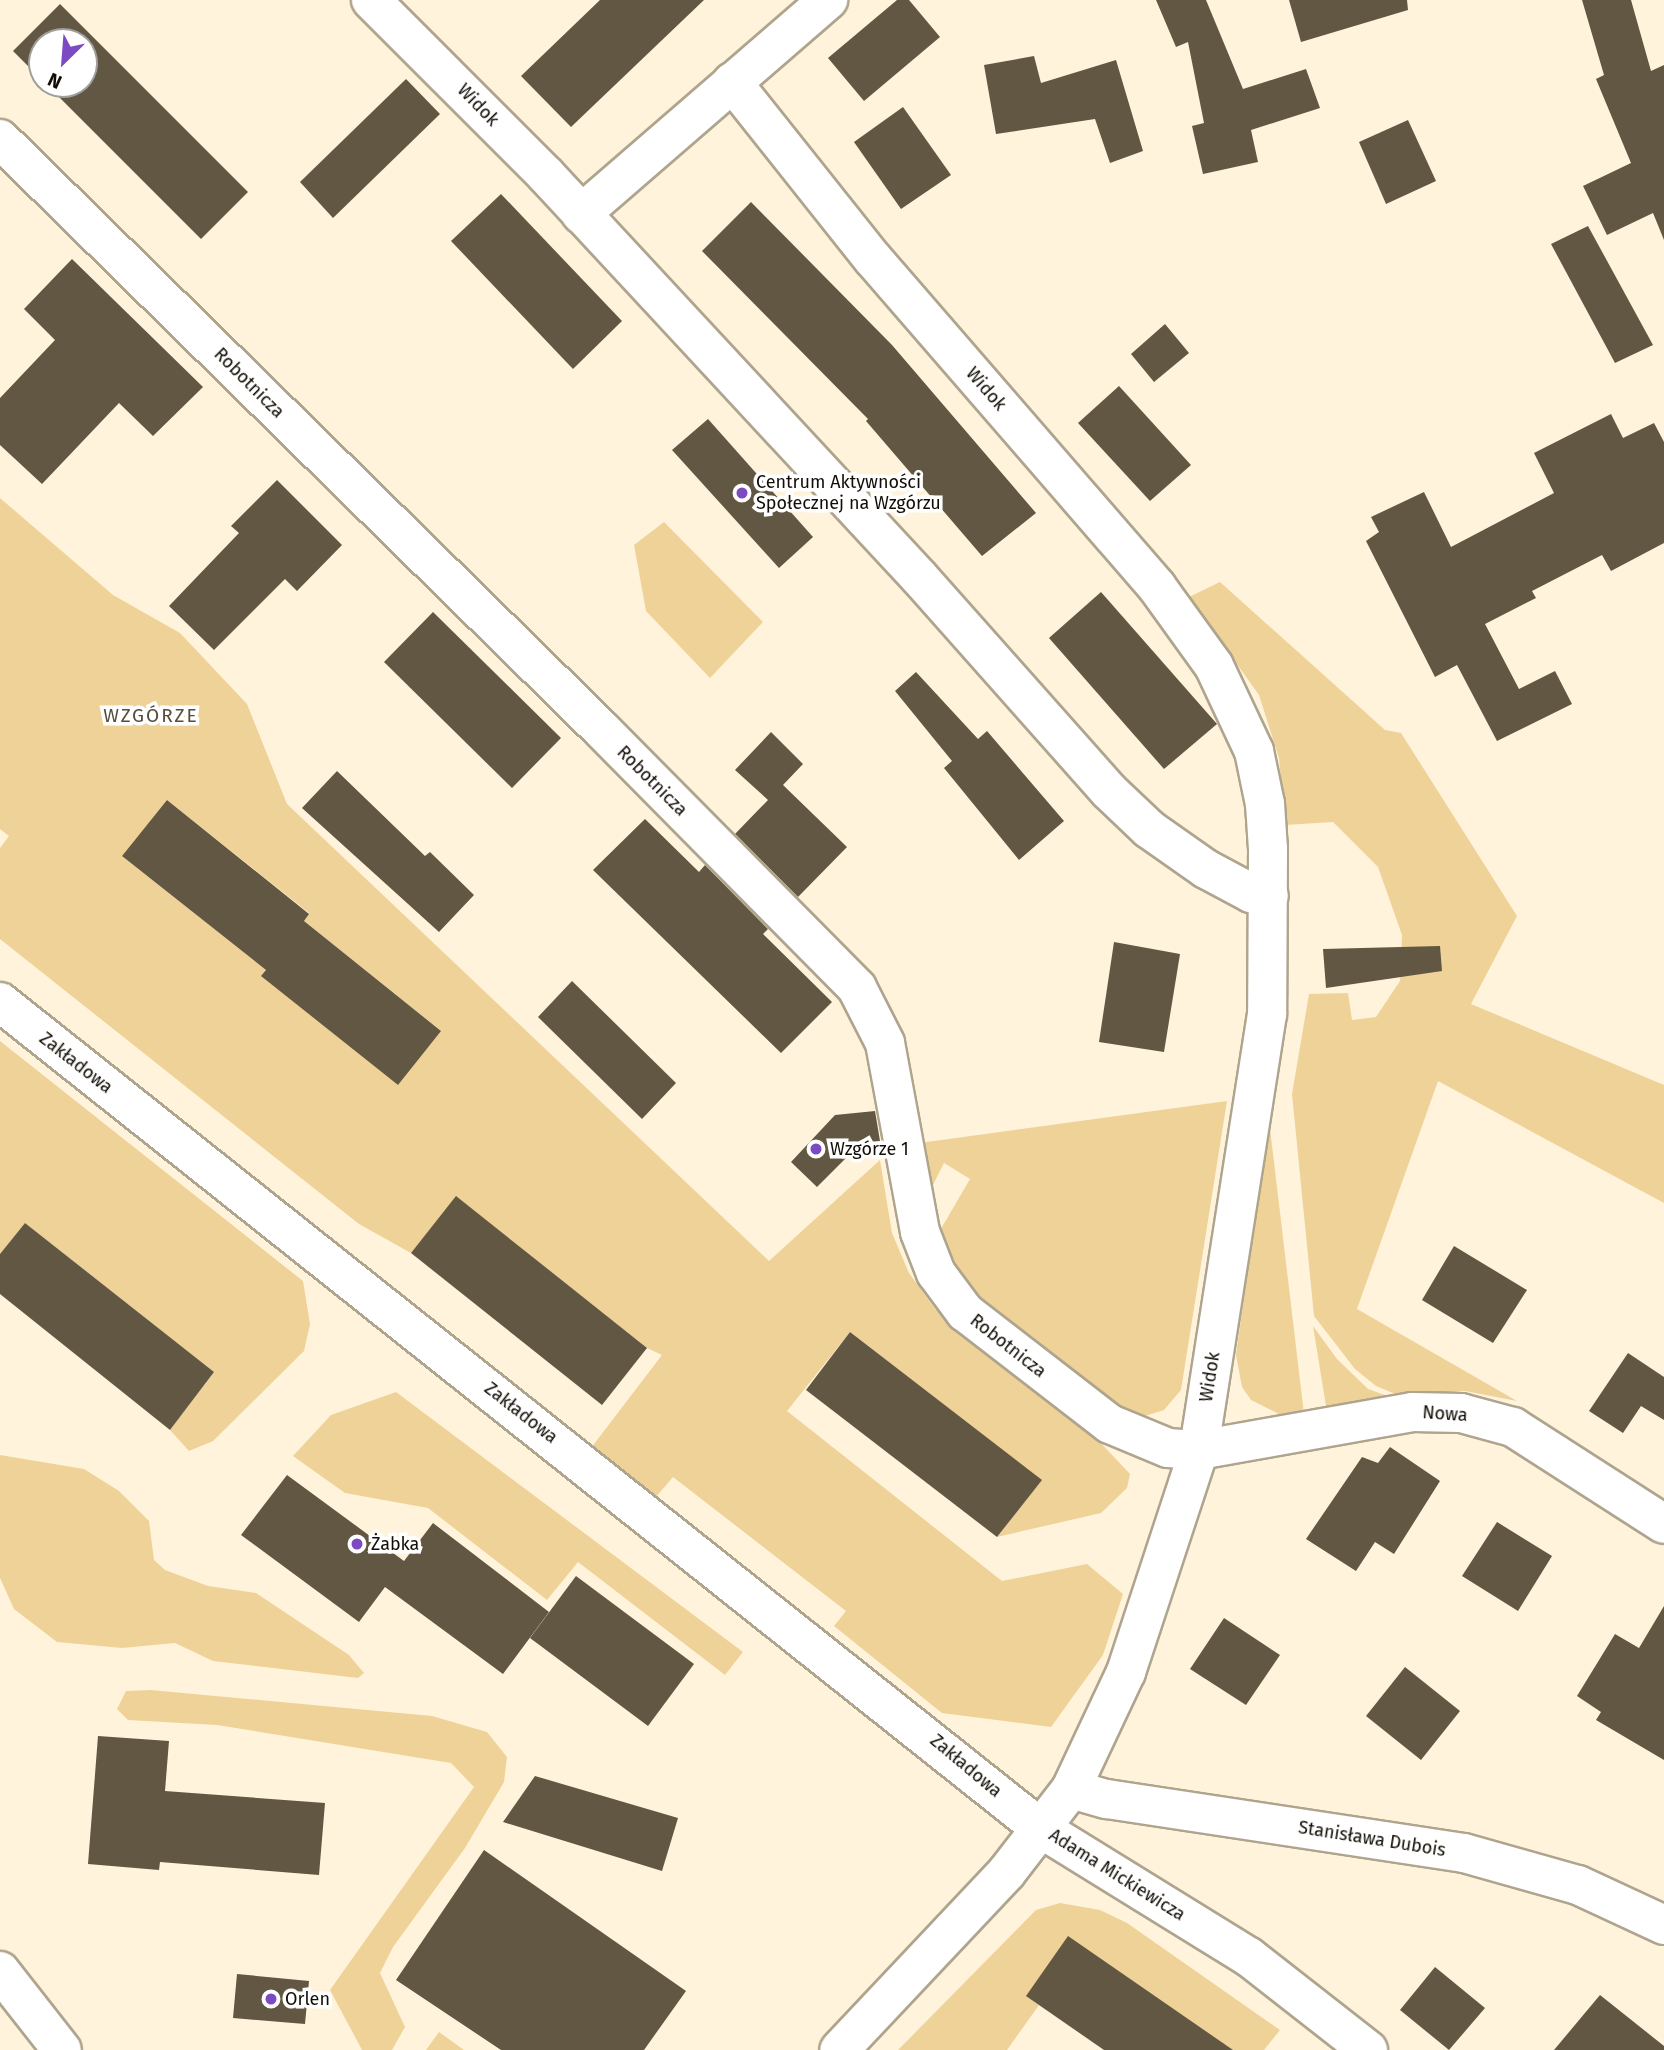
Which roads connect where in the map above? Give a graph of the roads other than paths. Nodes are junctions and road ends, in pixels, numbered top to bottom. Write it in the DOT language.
graph roads {
  1 [pos="371,0"];
  2 [pos="828,0"];
  3 [pos="732,82"];
  4 [pos="0,139"];
  5 [pos="581,214"];
  6 [pos="1269,896"];
  7 [pos="0,1002"];
  8 [pos="1199,1450"];
  9 [pos="1664,1524"];
  10 [pos="1071,1789"];
  11 [pos="1040,1828"];
  12 [pos="1664,1925"];
  13 [pos="0,1971"];
  14 [pos="62,2050"];
  15 [pos="839,2050"];
  16 [pos="1368,2050"];
  1 -- 5 [label="street, Widok"];
  2 -- 3 [label="street"];
  3 -- 5 [label="street"];
  3 -- 6 [label="street, Widok"];
  4 -- 8 [label="street, Robotnicza"];
  5 -- 6 [label="street, Widok"];
  6 -- 8 [label="street, Widok"];
  7 -- 11 [label="street, Zakładowa"];
  8 -- 9 [label="street, Nowa"];
  8 -- 10 [label="street, Widok"];
  10 -- 11 [label="street, Widok"];
  10 -- 12 [label="street, Stanisława Dubois"];
  11 -- 15 [label="street, Adama Mickiewicza"];
  11 -- 16 [label="street, Adama Mickiewicza"];
  13 -- 14 [label="street"];
}
